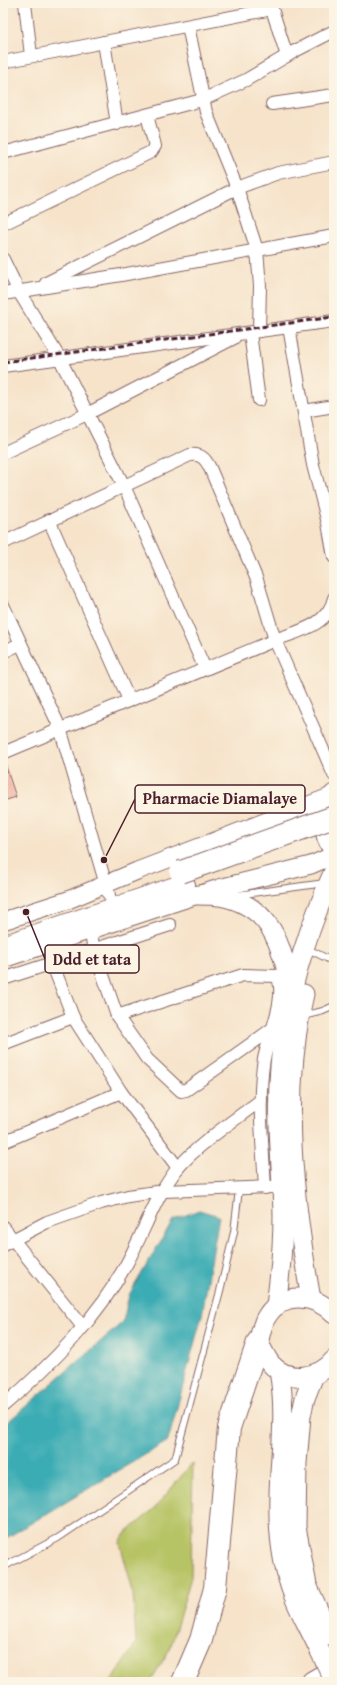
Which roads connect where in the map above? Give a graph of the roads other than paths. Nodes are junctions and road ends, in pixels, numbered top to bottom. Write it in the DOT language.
graph roads {
  1 [pos="25,3"];
  2 [pos="271,6"];
  3 [pos="188,26"];
  4 [pos="334,35"];
  5 [pos="104,42"];
  6 [pos="31,56"];
  7 [pos="288,56"];
  8 [pos="3,62"];
  9 [pos="334,95"];
  10 [pos="202,100"];
  11 [pos="272,104"];
  12 [pos="147,115"];
  13 [pos="117,124"];
  14 [pos="3,153"];
  15 [pos="334,162"];
  16 [pos="237,188"];
  17 [pos="3,224"];
  18 [pos="334,236"];
  19 [pos="257,250"];
  20 [pos="3,259"];
  21 [pos="36,288"];
  22 [pos="18,292"];
  23 [pos="3,294"];
  24 [pos="334,321"];
  25 [pos="289,328"];
  26 [pos="250,333"];
  27 [pos="60,359"];
  28 [pos="3,366"];
  29 [pos="259,400"];
  30 [pos="334,406"];
  31 [pos="304,411"];
  32 [pos="87,414"];
  33 [pos="3,453"];
  34 [pos="124,486"];
  35 [pos="49,520"];
  36 [pos="331,522"];
  37 [pos="3,543"];
  38 [pos="334,557"];
  39 [pos="334,598"];
  40 [pos="3,605"];
  41 [pos="275,640"];
  42 [pos="20,644"];
  43 [pos="3,652"];
  44 [pos="205,669"];
  45 [pos="129,700"];
  46 [pos="60,728"];
  47 [pos="3,753"];
  48 [pos="334,775"];
  49 [pos="333,803"];
  50 [pos="334,832"];
  51 [pos="334,851"];
  52 [pos="334,855"];
  53 [pos="332,878"];
  54 [pos="188,884"];
  55 [pos="219,896"];
  56 [pos="112,902"];
  57 [pos="334,905"];
  58 [pos="3,921"];
  59 [pos="170,925"];
  60 [pos="90,930"];
  61 [pos="3,932"];
  62 [pos="3,947"];
  63 [pos="94,949"];
  64 [pos="314,952"];
  65 [pos="3,959"];
  66 [pos="52,963"];
  67 [pos="334,964"];
  68 [pos="3,980"];
  69 [pos="292,991"];
  70 [pos="334,1006"];
  71 [pos="117,1016"];
  72 [pos="73,1017"];
  73 [pos="300,1017"];
  74 [pos="272,1029"];
  75 [pos="3,1044"];
  76 [pos="121,1092"];
  77 [pos="261,1100"];
  78 [pos="3,1142"];
  79 [pos="178,1168"];
  80 [pos="273,1187"];
  81 [pos="239,1189"];
  82 [pos="163,1191"];
  83 [pos="3,1227"];
  84 [pos="8,1242"];
  85 [pos="311,1299"];
  86 [pos="276,1306"];
  87 [pos="334,1314"];
  88 [pos="82,1327"];
  89 [pos="258,1342"];
  90 [pos="334,1360"];
  91 [pos="279,1371"];
  92 [pos="314,1375"];
  93 [pos="3,1406"];
  94 [pos="3,1568"];
  95 [pos="329,1645"];
  96 [pos="334,1670"];
  97 [pos="334,1680"];
  98 [pos="183,1682"];
  99 [pos="313,1682"];
  1 -- 6 [label="street"];
  2 -- 3 [label="street"];
  2 -- 7 [label="street"];
  3 -- 5 [label="street"];
  3 -- 10 [label="street"];
  4 -- 7 [label="street"];
  5 -- 6 [label="street"];
  5 -- 13 [label="street"];
  6 -- 8 [label="street"];
  7 -- 10 [label="street"];
  9 -- 11 [label="street"];
  10 -- 12 [label="street"];
  10 -- 16 [label="street"];
  12 -- 13 [label="street"];
  12 -- 17 [label="street"];
  13 -- 14 [label="street"];
  15 -- 16 [label="street"];
  16 -- 19 [label="street"];
  16 -- 21 [label="street"];
  18 -- 19 [label="street"];
  19 -- 21 [label="street"];
  19 -- 26 [label="street"];
  20 -- 22 [label="street"];
  21 -- 22 [label="street"];
  22 -- 23 [label="street"];
  22 -- 27 [label="street"];
  24 -- 25 [label="street"];
  25 -- 26 [label="street"];
  25 -- 31 [label="street"];
  26 -- 27 [label="street"];
  26 -- 29 [label="street"];
  26 -- 32 [label="street"];
  27 -- 28 [label="street"];
  27 -- 32 [label="street"];
  30 -- 31 [label="street"];
  31 -- 36 [label="street"];
  32 -- 33 [label="street"];
  32 -- 34 [label="street"];
  34 -- 35 [label="street"];
  34 -- 41 [label="street"];
  34 -- 44 [label="street"];
  35 -- 37 [label="street"];
  35 -- 45 [label="street"];
  36 -- 38 [label="street"];
  39 -- 41 [label="street"];
  40 -- 42 [label="street"];
  41 -- 44 [label="street"];
  41 -- 48 [label="street"];
  42 -- 43 [label="street"];
  42 -- 46 [label="street"];
  44 -- 45 [label="street"];
  45 -- 46 [label="street"];
  46 -- 47 [label="street"];
  46 -- 56 [label="street"];
  49 -- 51 [label="main road"];
  49 -- 54 [label="highway, bridge"];
  49 -- 56 [label="street"];
  50 -- 54 [label="highway"];
  52 -- 54 [label="street"];
  53 -- 55 [label="lane"];
  53 -- 69 [label="main road"];
  54 -- 55 [label="main road"];
  54 -- 56 [label="highway"];
  55 -- 69 [label="main road"];
  56 -- 58 [label="street"];
  56 -- 60 [label="street"];
  56 -- 61 [label="highway"];
  56 -- 62 [label="highway"];
  57 -- 64 [label="main road"];
  59 -- 63 [label="street"];
  60 -- 63 [label="street"];
  60 -- 65 [label="street"];
  63 -- 66 [label="street"];
  63 -- 71 [label="street"];
  64 -- 67 [label="lane"];
  64 -- 73 [label="main road"];
  66 -- 68 [label="street"];
  66 -- 72 [label="street"];
  69 -- 80 [label="main road"];
  70 -- 73 [label="lane"];
  71 -- 74 [label="street"];
  71 -- 74 [label="street"];
  72 -- 75 [label="street"];
  72 -- 76 [label="street"];
  73 -- 85 [label="main road"];
  74 -- 77 [label="street"];
  76 -- 78 [label="street"];
  76 -- 79 [label="street"];
  77 -- 79 [label="street"];
  77 -- 80 [label="street"];
  79 -- 82 [label="street"];
  80 -- 81 [label="street"];
  80 -- 86 [label="main road"];
  81 -- 82 [label="street"];
  81 -- 94 [label="lane"];
  82 -- 84 [label="street"];
  82 -- 88 [label="street"];
  83 -- 84 [label="street"];
  84 -- 88 [label="street"];
  85 -- 86 [label="main road"];
  85 -- 87 [label="main road"];
  86 -- 89 [label="main road"];
  88 -- 93 [label="street"];
  89 -- 91 [label="main road"];
  89 -- 98 [label="highway"];
  90 -- 92 [label="main road"];
  91 -- 92 [label="main road"];
  91 -- 95 [label="main road"];
  92 -- 95 [label="main road"];
  95 -- 97 [label="main road, bridge"];
  96 -- 99 [label="highway"];
}
